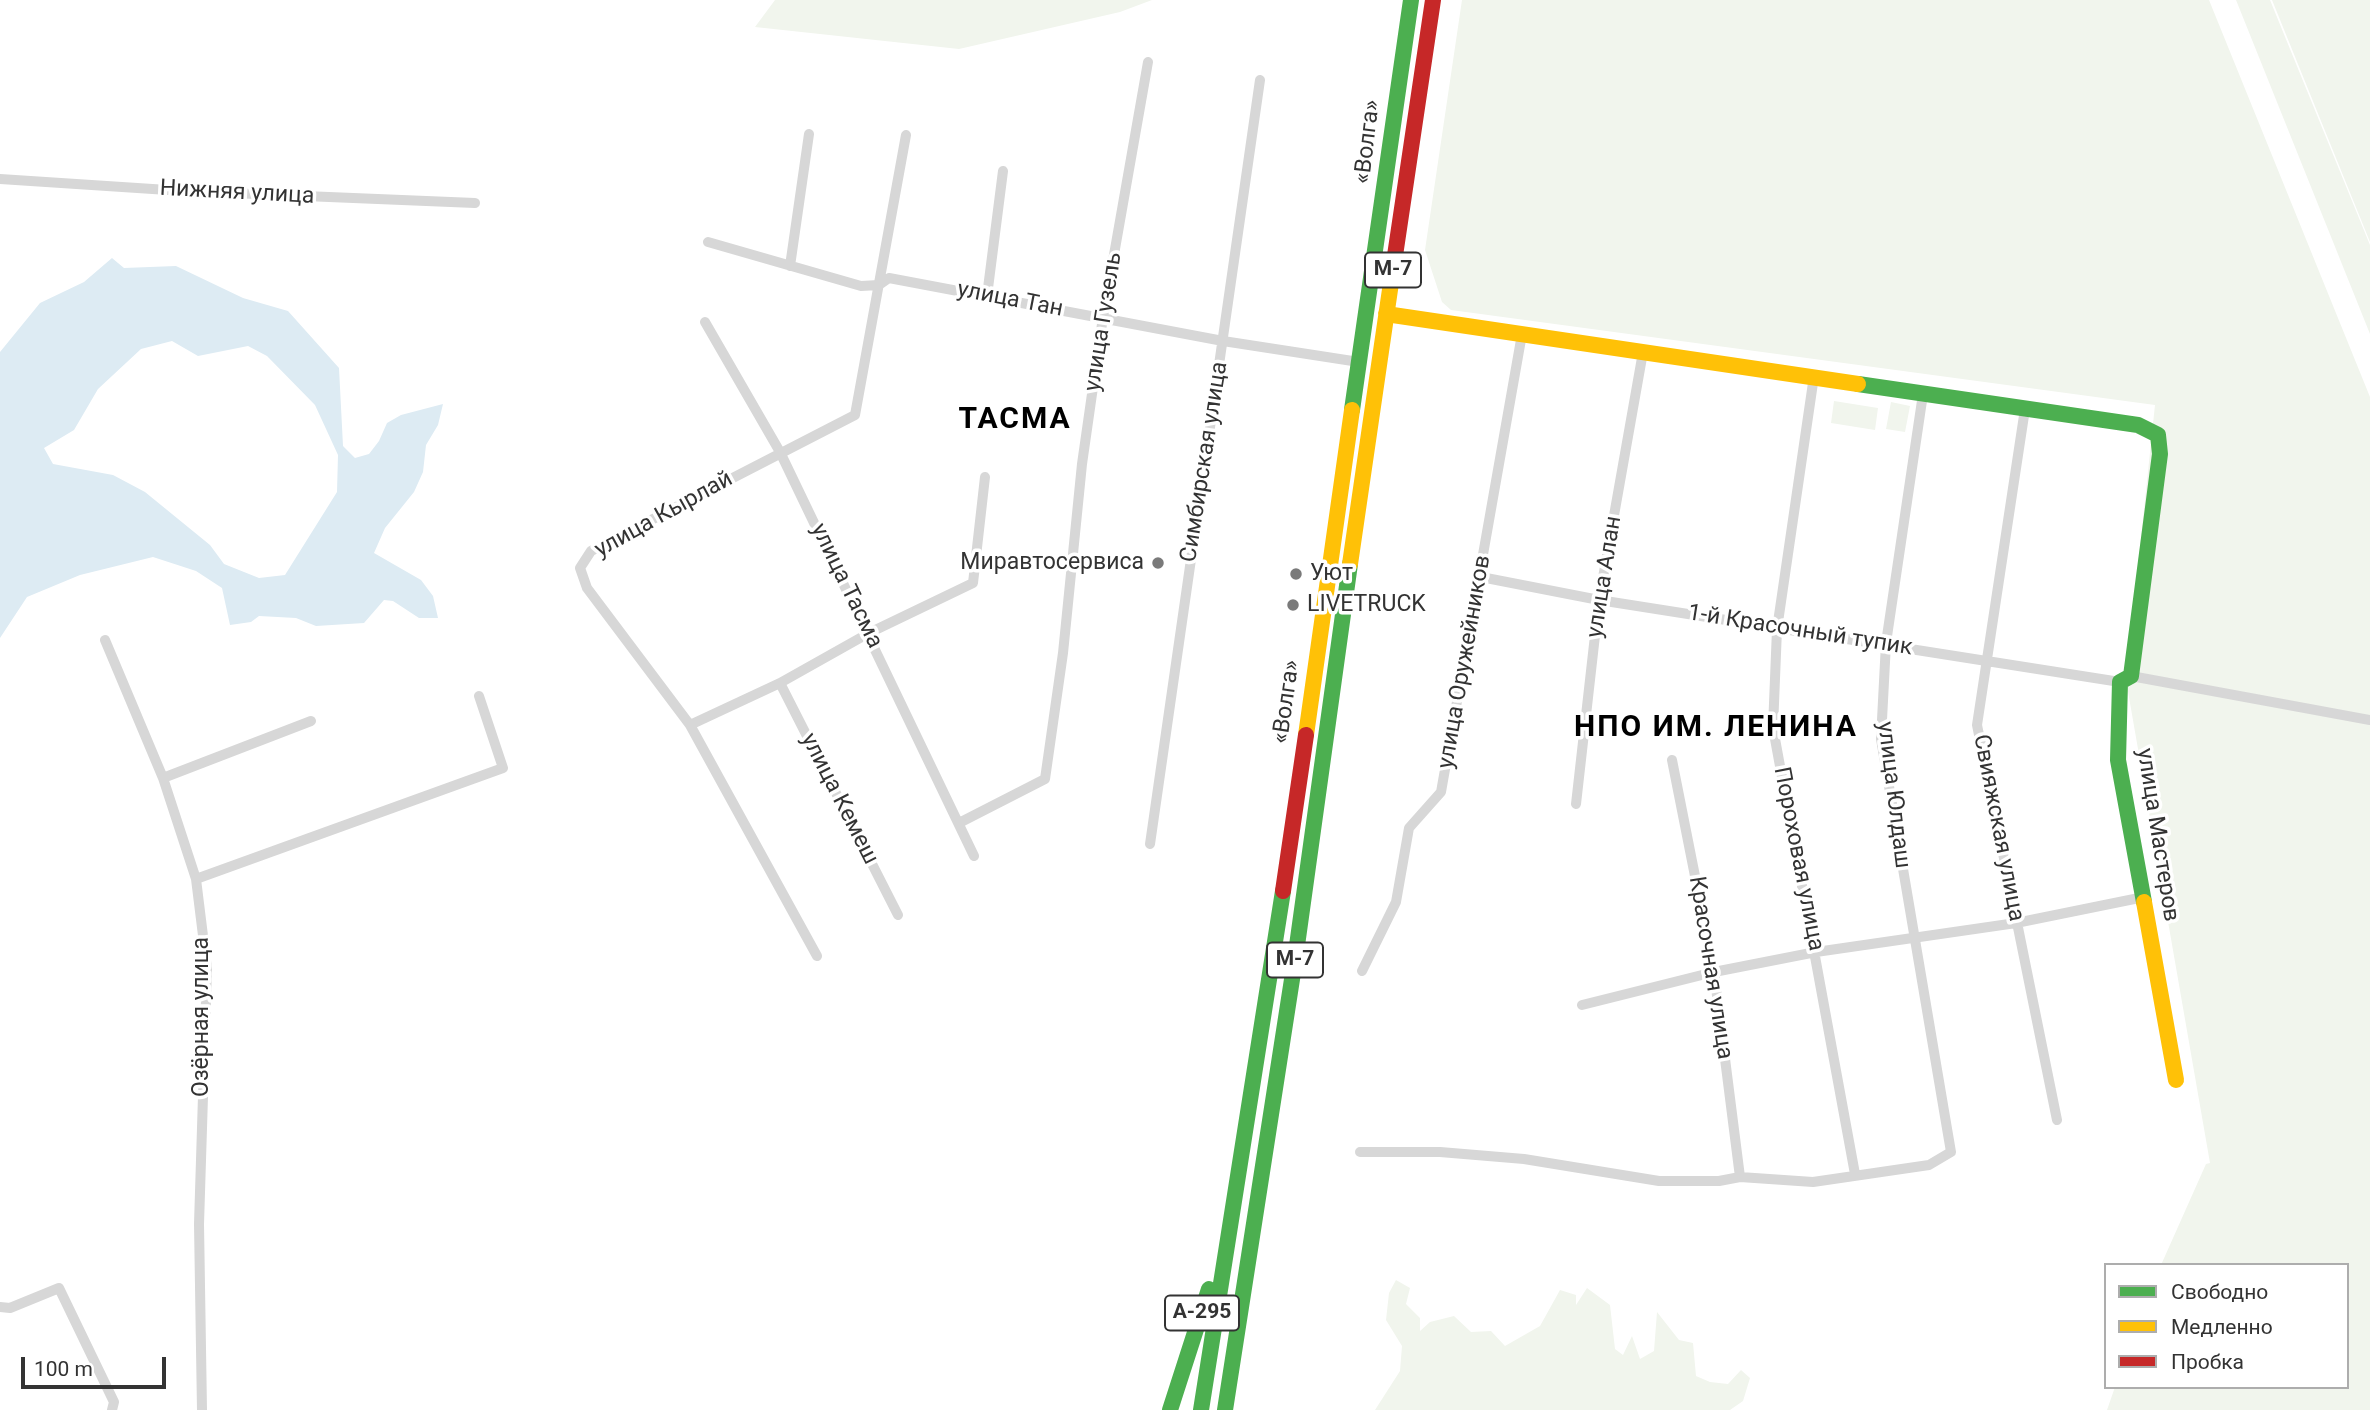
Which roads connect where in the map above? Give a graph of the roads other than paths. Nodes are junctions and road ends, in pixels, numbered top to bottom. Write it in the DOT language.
graph roads {
  1 [pos="1411,0"];
  2 [pos="1433,0"];
  3 [pos="1148,62"];
  4 [pos="1260,80"];
  5 [pos="809,134"];
  6 [pos="906,135"];
  7 [pos="1003,172"];
  8 [pos="0,179"];
  9 [pos="475,203"];
  10 [pos="708,242"];
  11 [pos="790,266"];
  12 [pos="879,285"];
  13 [pos="988,296"];
  14 [pos="1386,314"];
  15 [pos="1103,317"];
  16 [pos="705,322"];
  17 [pos="1522,334"];
  18 [pos="1223,341"];
  19 [pos="1643,352"];
  20 [pos="1359,362"];
  21 [pos="1814,376"];
  22 [pos="1923,394"];
  23 [pos="2025,409"];
  24 [pos="780,452"];
  25 [pos="985,477"];
  26 [pos="1480,577"];
  27 [pos="1599,600"];
  28 [pos="1777,629"];
  29 [pos="869,633"];
  30 [pos="105,640"];
  31 [pos="1886,643"];
  32 [pos="1987,660"];
  33 [pos="2126,679"];
  34 [pos="780,683"];
  35 [pos="479,696"];
  36 [pos="2370,720"];
  37 [pos="311,721"];
  38 [pos="690,725"];
  39 [pos="1672,760"];
  40 [pos="163,778"];
  41 [pos="1576,804"];
  42 [pos="959,823"];
  43 [pos="1150,844"];
  44 [pos="974,856"];
  45 [pos="197,879"];
  46 [pos="2144,897"];
  47 [pos="898,915"];
  48 [pos="2016,923"];
  49 [pos="1912,936"];
  50 [pos="1816,952"];
  51 [pos="817,957"];
  52 [pos="1362,971"];
  53 [pos="1714,972"];
  54 [pos="1582,1005"];
  55 [pos="2176,1080"];
  56 [pos="2057,1120"];
  57 [pos="1360,1152"];
  58 [pos="1855,1174"];
  59 [pos="1741,1177"];
  60 [pos="1230,1214"];
  61 [pos="0,1307"];
  62 [pos="112,1410"];
  63 [pos="202,1410"];
  64 [pos="1170,1410"];
  65 [pos="1201,1410"];
  66 [pos="1224,1410"];
  1 -- 20 [label="main road, «Волга» / М-7"];
  2 -- 14 [label="main road, «Волга» / М-7"];
  3 -- 15 [label="street, улица Гузель"];
  4 -- 18 [label="street, Симбирская улица"];
  5 -- 11 [label="street"];
  6 -- 12 [label="street"];
  7 -- 13 [label="street"];
  8 -- 9 [label="street, Нижняя улица"];
  10 -- 11 [label="street, улица Тан"];
  11 -- 12 [label="street, улица Тан"];
  12 -- 13 [label="street, улица Тан"];
  12 -- 24 [label="street, улица Кырлай"];
  13 -- 15 [label="street, улица Тан"];
  14 -- 17 [label="main road"];
  14 -- 66 [label="main road, «Волга» / М-7"];
  15 -- 18 [label="street, улица Тан"];
  15 -- 42 [label="street, улица Гузель"];
  16 -- 24 [label="street, улица Тасма"];
  17 -- 19 [label="main road"];
  17 -- 26 [label="street, улица Оружейников"];
  18 -- 20 [label="street, улица Тан"];
  18 -- 43 [label="street, Симбирская улица"];
  19 -- 21 [label="main road"];
  19 -- 27 [label="street, улица Алан"];
  20 -- 60 [label="main road, «Волга» / М-7"];
  21 -- 22 [label="main road"];
  21 -- 28 [label="street, Пороховая улица"];
  22 -- 23 [label="main road"];
  22 -- 31 [label="street, улица Юлдаш"];
  23 -- 32 [label="street, Свияжская улица"];
  23 -- 33 [label="main road, улица Мастеров"];
  24 -- 29 [label="street, улица Тасма"];
  24 -- 38 [label="street, улица Кырлай"];
  25 -- 29 [label="street"];
  26 -- 27 [label="street, 1-й Красочный тупик"];
  26 -- 52 [label="street, улица Оружейников"];
  27 -- 28 [label="street, 1-й Красочный тупик"];
  27 -- 41 [label="street, улица Алан"];
  28 -- 31 [label="street, 1-й Красочный тупик"];
  28 -- 50 [label="street, Пороховая улица"];
  29 -- 34 [label="street"];
  29 -- 42 [label="street, улица Тасма"];
  30 -- 40 [label="street, Озёрная улица"];
  31 -- 32 [label="street, 1-й Красочный тупик"];
  31 -- 49 [label="street, улица Юлдаш"];
  32 -- 33 [label="street, 1-й Красочный тупик"];
  32 -- 48 [label="street, Свияжская улица"];
  33 -- 36 [label="street, 1-й Красочный тупик"];
  33 -- 46 [label="main road, улица Мастеров"];
  34 -- 38 [label="street"];
  34 -- 47 [label="street, улица Кемеш"];
  35 -- 45 [label="street"];
  37 -- 40 [label="street"];
  38 -- 51 [label="street, улица Кырлай"];
  39 -- 53 [label="street, Красочная улица"];
  40 -- 45 [label="street, Озёрная улица"];
  42 -- 44 [label="street, улица Тасма"];
  45 -- 63 [label="street, Озёрная улица"];
  46 -- 48 [label="street"];
  46 -- 55 [label="main road, улица Мастеров"];
  48 -- 49 [label="street"];
  48 -- 56 [label="street, Свияжская улица"];
  49 -- 50 [label="street"];
  49 -- 58 [label="street, улица Юлдаш"];
  50 -- 53 [label="street"];
  50 -- 58 [label="street, Пороховая улица"];
  53 -- 54 [label="street"];
  53 -- 59 [label="street, Красочная улица"];
  57 -- 59 [label="street"];
  58 -- 59 [label="street"];
  60 -- 64 [label="main road, А-295"];
  60 -- 65 [label="main road, «Волга» / М-7"];
  61 -- 62 [label="street"];
}
